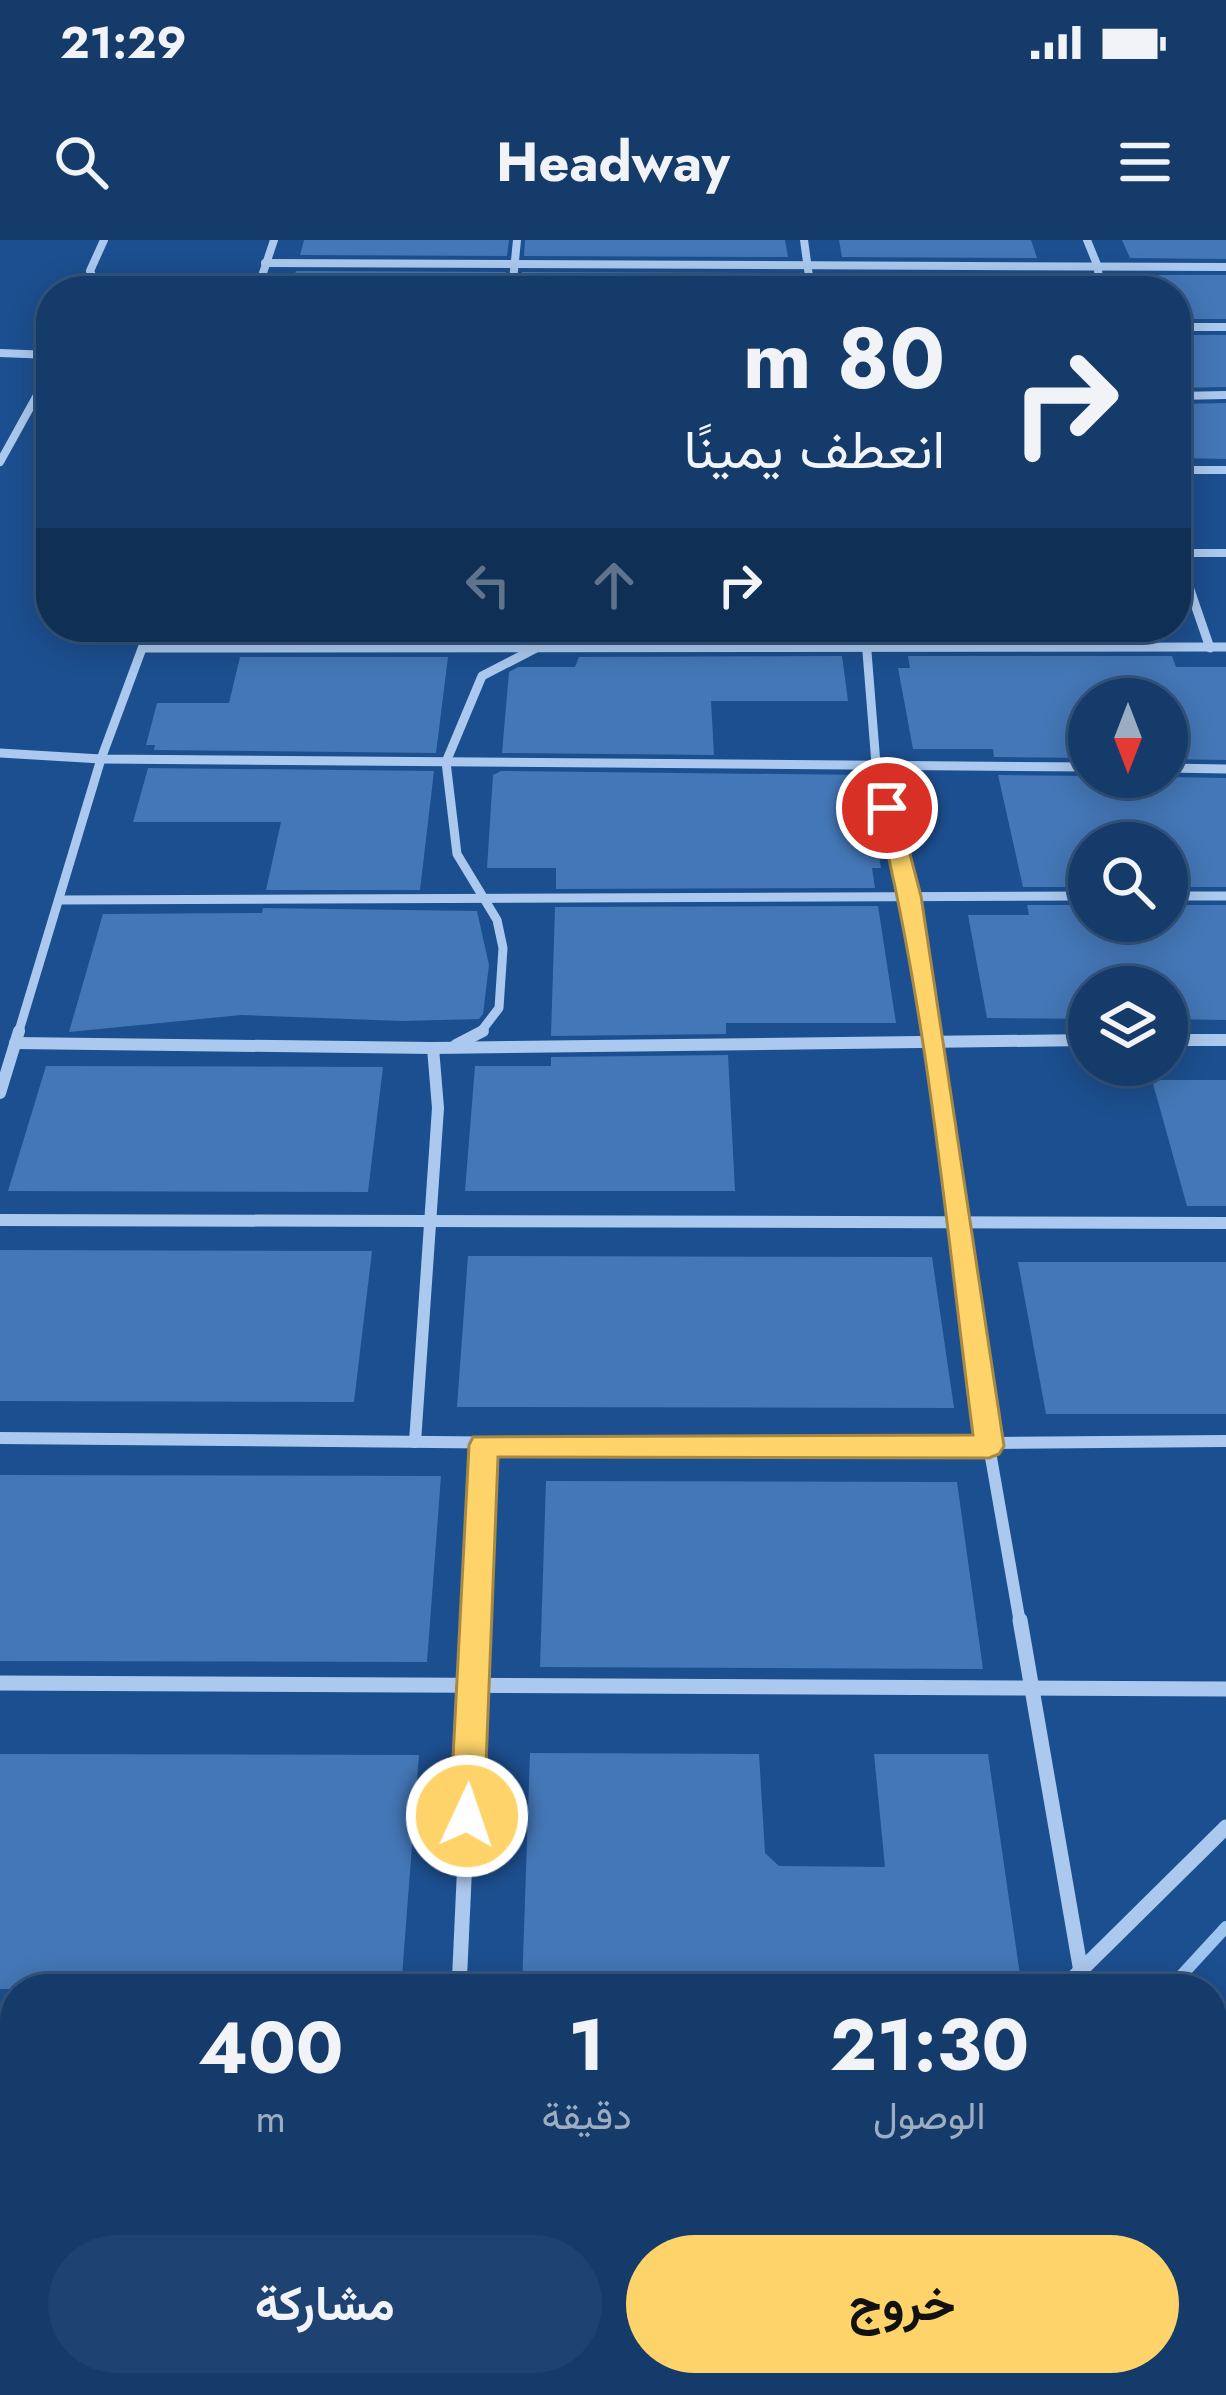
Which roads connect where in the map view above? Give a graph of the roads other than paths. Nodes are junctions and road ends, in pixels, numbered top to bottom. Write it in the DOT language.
graph roads {
  1 [pos="104,240"];
  2 [pos="274,240"];
  3 [pos="517,240"];
  4 [pos="804,240"];
  5 [pos="1088,240"];
  6 [pos="266,263"];
  7 [pos="513,265"];
  8 [pos="808,266"];
  9 [pos="1098,267"];
  10 [pos="1226,267"];
  11 [pos="92,276"];
  12 [pos="262,276"];
  13 [pos="513,276"];
  14 [pos="810,276"];
  15 [pos="1098,276"];
  16 [pos="1191,327"];
  17 [pos="1226,327"];
  18 [pos="0,353"];
  19 [pos="36,354"];
  20 [pos="1226,395"];
  21 [pos="1191,396"];
  22 [pos="36,397"];
  23 [pos="0,462"];
  24 [pos="1191,470"];
  25 [pos="1226,470"];
  26 [pos="1191,552"];
  27 [pos="1226,553"];
  28 [pos="1191,594"];
  29 [pos="144,642"];
  30 [pos="542,642"];
  31 [pos="868,642"];
  32 [pos="542,645"];
  33 [pos="868,645"];
  34 [pos="1226,647"];
  35 [pos="142,648"];
  36 [pos="1210,648"];
  37 [pos="0,753"];
  38 [pos="101,759"];
  39 [pos="446,762"];
  40 [pos="877,764"];
  41 [pos="1068,767"];
  42 [pos="1188,768"];
  43 [pos="1226,769"];
  44 [pos="910,896"];
  45 [pos="1068,896"];
  46 [pos="1188,896"];
  47 [pos="1226,896"];
  48 [pos="480,899"];
  49 [pos="59,901"];
  50 [pos="933,1039"];
  51 [pos="1068,1040"];
  52 [pos="1188,1040"];
  53 [pos="1226,1040"];
  54 [pos="16,1043"];
  55 [pos="450,1047"];
  56 [pos="433,1048"];
  57 [pos="0,1093"];
  58 [pos="0,1220"];
  59 [pos="428,1222"];
  60 [pos="961,1223"];
  61 [pos="1226,1223"];
  62 [pos="0,1438"];
  63 [pos="1226,1441"];
  64 [pos="415,1442"];
  65 [pos="484,1445"];
  66 [pos="989,1446"];
  67 [pos="0,1683"];
  68 [pos="473,1686"];
  69 [pos="1032,1688"];
  70 [pos="1226,1689"];
  71 [pos="1226,1827"];
  72 [pos="1081,1972"];
  73 [pos="460,1974"];
  1 -- 11 [label="street"];
  2 -- 6 [label="street"];
  3 -- 7 [label="street"];
  4 -- 8 [label="street"];
  5 -- 9 [label="street"];
  6 -- 7 [label="street"];
  6 -- 12 [label="street"];
  7 -- 8 [label="street"];
  7 -- 13 [label="street"];
  8 -- 9 [label="street"];
  8 -- 14 [label="street"];
  9 -- 10 [label="street"];
  9 -- 15 [label="street"];
  16 -- 17 [label="street"];
  18 -- 19 [label="street"];
  20 -- 21 [label="street"];
  22 -- 23 [label="street"];
  24 -- 25 [label="street"];
  26 -- 27 [label="street"];
  28 -- 36 [label="street"];
  29 -- 35 [label="street"];
  30 -- 32 [label="street"];
  31 -- 33 [label="street"];
  32 -- 33 [label="street"];
  32 -- 35 [label="street"];
  32 -- 39 [label="street"];
  33 -- 36 [label="street"];
  33 -- 40 [label="street"];
  34 -- 36 [label="street"];
  35 -- 38 [label="street"];
  37 -- 38 [label="street"];
  38 -- 39 [label="street"];
  38 -- 49 [label="street"];
  39 -- 40 [label="street"];
  39 -- 48 [label="street"];
  40 -- 41 [label="street"];
  40 -- 44 [label="street"];
  42 -- 43 [label="street"];
  44 -- 45 [label="street"];
  44 -- 48 [label="street"];
  44 -- 50 [label="street"];
  46 -- 47 [label="street"];
  48 -- 49 [label="street"];
  48 -- 55 [label="street"];
  49 -- 54 [label="street"];
  50 -- 51 [label="street"];
  50 -- 55 [label="street"];
  50 -- 60 [label="street"];
  52 -- 53 [label="street"];
  54 -- 56 [label="street"];
  54 -- 57 [label="street"];
  55 -- 56 [label="street"];
  56 -- 59 [label="street"];
  58 -- 59 [label="street"];
  59 -- 60 [label="street"];
  59 -- 64 [label="street"];
  60 -- 61 [label="street"];
  60 -- 66 [label="street"];
  62 -- 64 [label="street"];
  63 -- 66 [label="street"];
  64 -- 65 [label="street"];
  65 -- 66 [label="street"];
  65 -- 68 [label="street"];
  66 -- 69 [label="street"];
  67 -- 68 [label="street"];
  68 -- 69 [label="street"];
  68 -- 73 [label="street"];
  69 -- 70 [label="street"];
  69 -- 72 [label="street"];
  71 -- 72 [label="street"];
}
